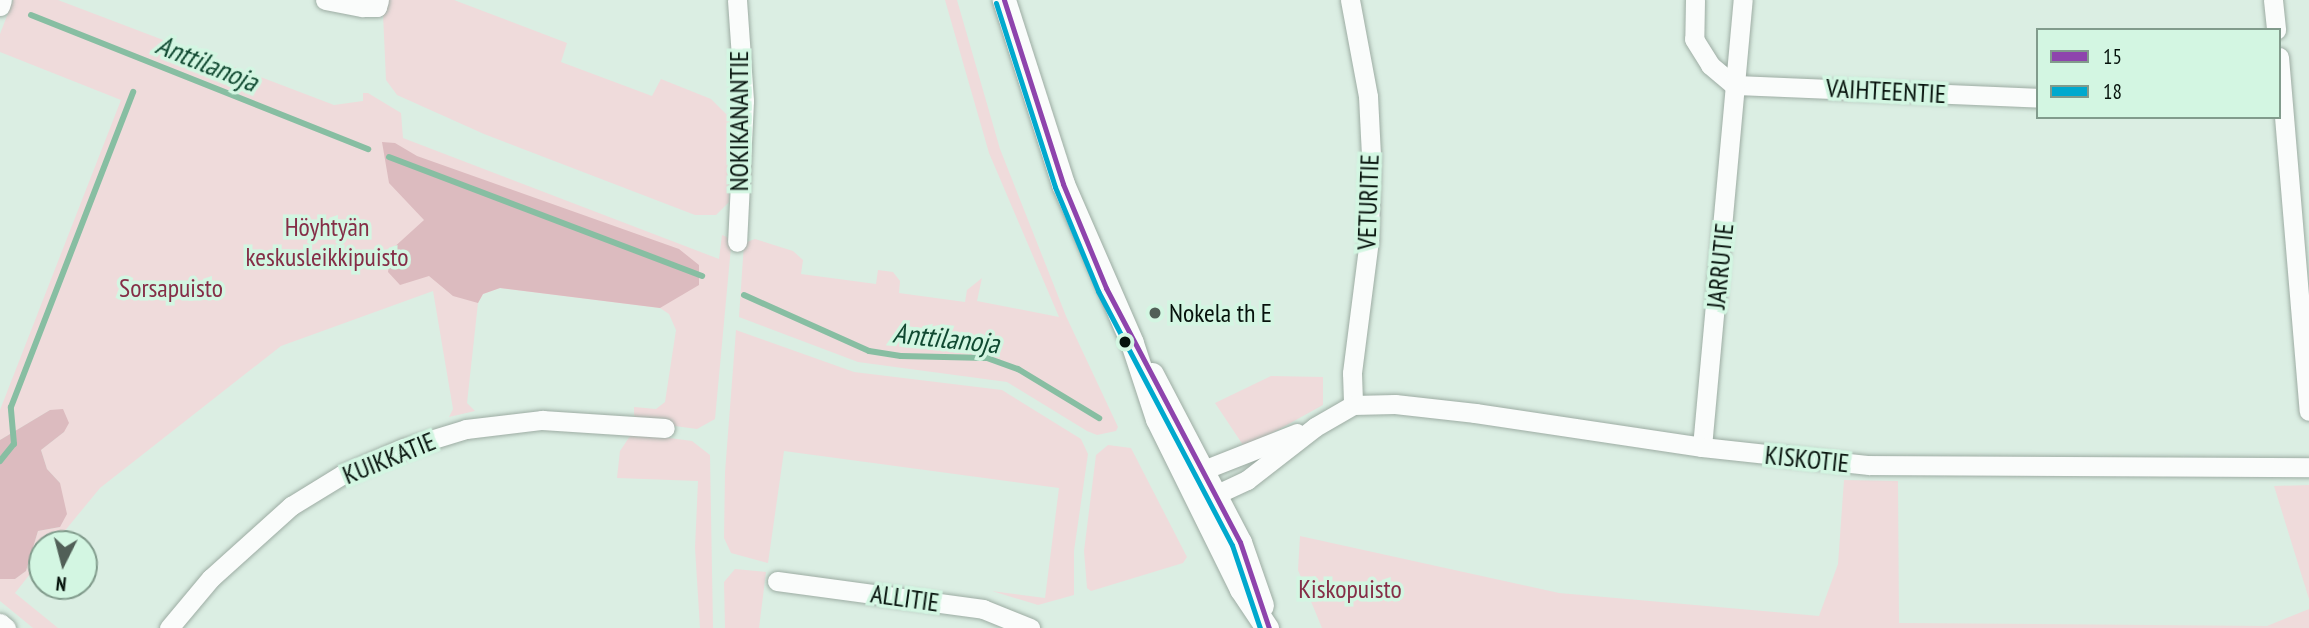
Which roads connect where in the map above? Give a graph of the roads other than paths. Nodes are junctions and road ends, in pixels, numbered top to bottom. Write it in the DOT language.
graph roads {
  1 [pos="2,0"];
  2 [pos="325,0"];
  3 [pos="379,0"];
  4 [pos="737,0"];
  5 [pos="1004,0"];
  6 [pos="1350,0"];
  7 [pos="1695,0"];
  8 [pos="1743,0"];
  9 [pos="2273,0"];
  10 [pos="0,6"];
  11 [pos="2276,28"];
  12 [pos="1734,85"];
  13 [pos="2036,98"];
  14 [pos="2282,109"];
  15 [pos="737,242"];
  16 [pos="1353,405"];
  17 [pos="2309,411"];
  18 [pos="1315,427"];
  19 [pos="665,428"];
  20 [pos="1702,447"];
  21 [pos="2309,467"];
  22 [pos="1195,473"];
  23 [pos="1209,499"];
  24 [pos="777,581"];
  25 [pos="0,623"];
  26 [pos="6,628"];
  27 [pos="169,628"];
  28 [pos="1030,628"];
  29 [pos="1268,628"];
  1 -- 10 [label="street"];
  2 -- 3 [label="street"];
  4 -- 15 [label="street, NOKIKANANTIE"];
  5 -- 22 [label="street"];
  6 -- 16 [label="street, VETURITIE"];
  7 -- 12 [label="street"];
  8 -- 12 [label="street, JARRUTIE"];
  9 -- 11 [label="street"];
  12 -- 13 [label="street, VAIHTEENTIE"];
  12 -- 20 [label="street, JARRUTIE"];
  14 -- 17 [label="street"];
  16 -- 18 [label="street, KISKOTIE"];
  16 -- 20 [label="street, KISKOTIE"];
  18 -- 22 [label="street, KISKOTIE"];
  18 -- 23 [label="street, KISKOTIE"];
  19 -- 27 [label="street, KUIKKATIE"];
  20 -- 21 [label="street, KISKOTIE"];
  22 -- 23 [label="street"];
  23 -- 29 [label="street"];
  24 -- 28 [label="street, ALLITIE"];
  25 -- 26 [label="street"];
}
